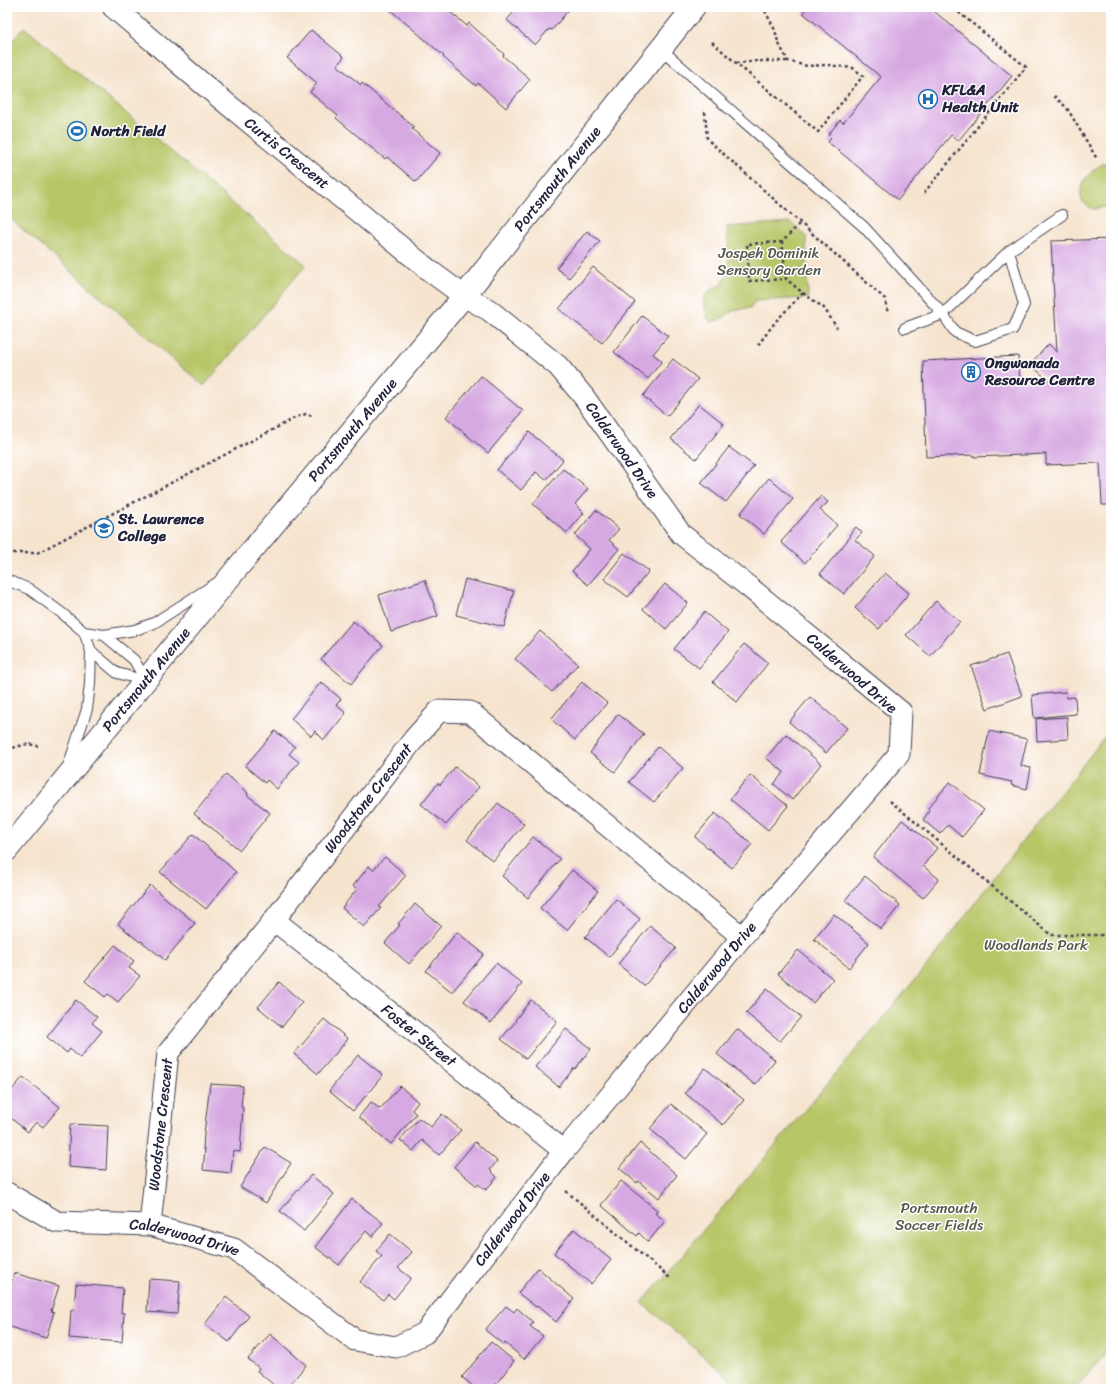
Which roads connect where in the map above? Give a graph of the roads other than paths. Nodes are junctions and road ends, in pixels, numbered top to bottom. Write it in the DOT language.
graph roads {
  1 [pos="113,7"];
  2 [pos="694,7"];
  3 [pos="661,49"];
  4 [pos="1062,215"];
  5 [pos="1009,251"];
  6 [pos="464,296"];
  7 [pos="943,314"];
  8 [pos="905,328"];
  9 [pos="234,572"];
  10 [pos="7,580"];
  11 [pos="84,632"];
  12 [pos="104,635"];
  13 [pos="91,651"];
  14 [pos="146,681"];
  15 [pos="63,782"];
  16 [pos="7,850"];
  17 [pos="274,920"];
  18 [pos="742,937"];
  19 [pos="564,1151"];
  20 [pos="7,1193"];
  21 [pos="150,1225"];
  1 -- 6 [label="street, Curtis Crescent"];
  2 -- 3 [label="main road, Portsmouth Avenue"];
  3 -- 6 [label="main road, Portsmouth Avenue"];
  3 -- 7 [label="lane"];
  4 -- 5 [label="lane"];
  5 -- 7 [label="lane"];
  5 -- 7 [label="lane"];
  6 -- 9 [label="main road, Portsmouth Avenue"];
  6 -- 18 [label="street, Calderwood Drive"];
  7 -- 8 [label="lane"];
  9 -- 12 [label="lane"];
  9 -- 14 [label="main road, Portsmouth Avenue"];
  10 -- 11 [label="lane"];
  11 -- 12 [label="lane"];
  11 -- 13 [label="lane"];
  12 -- 14 [label="lane"];
  13 -- 14 [label="lane"];
  13 -- 15 [label="lane"];
  14 -- 15 [label="main road, Portsmouth Avenue"];
  15 -- 16 [label="main road, Portsmouth Avenue"];
  17 -- 18 [label="street, Woodstone Crescent"];
  17 -- 19 [label="street, Foster Street"];
  17 -- 21 [label="street, Woodstone Crescent"];
  18 -- 19 [label="street, Calderwood Drive"];
  19 -- 21 [label="street, Calderwood Drive"];
  20 -- 21 [label="street, Calderwood Drive"];
}
